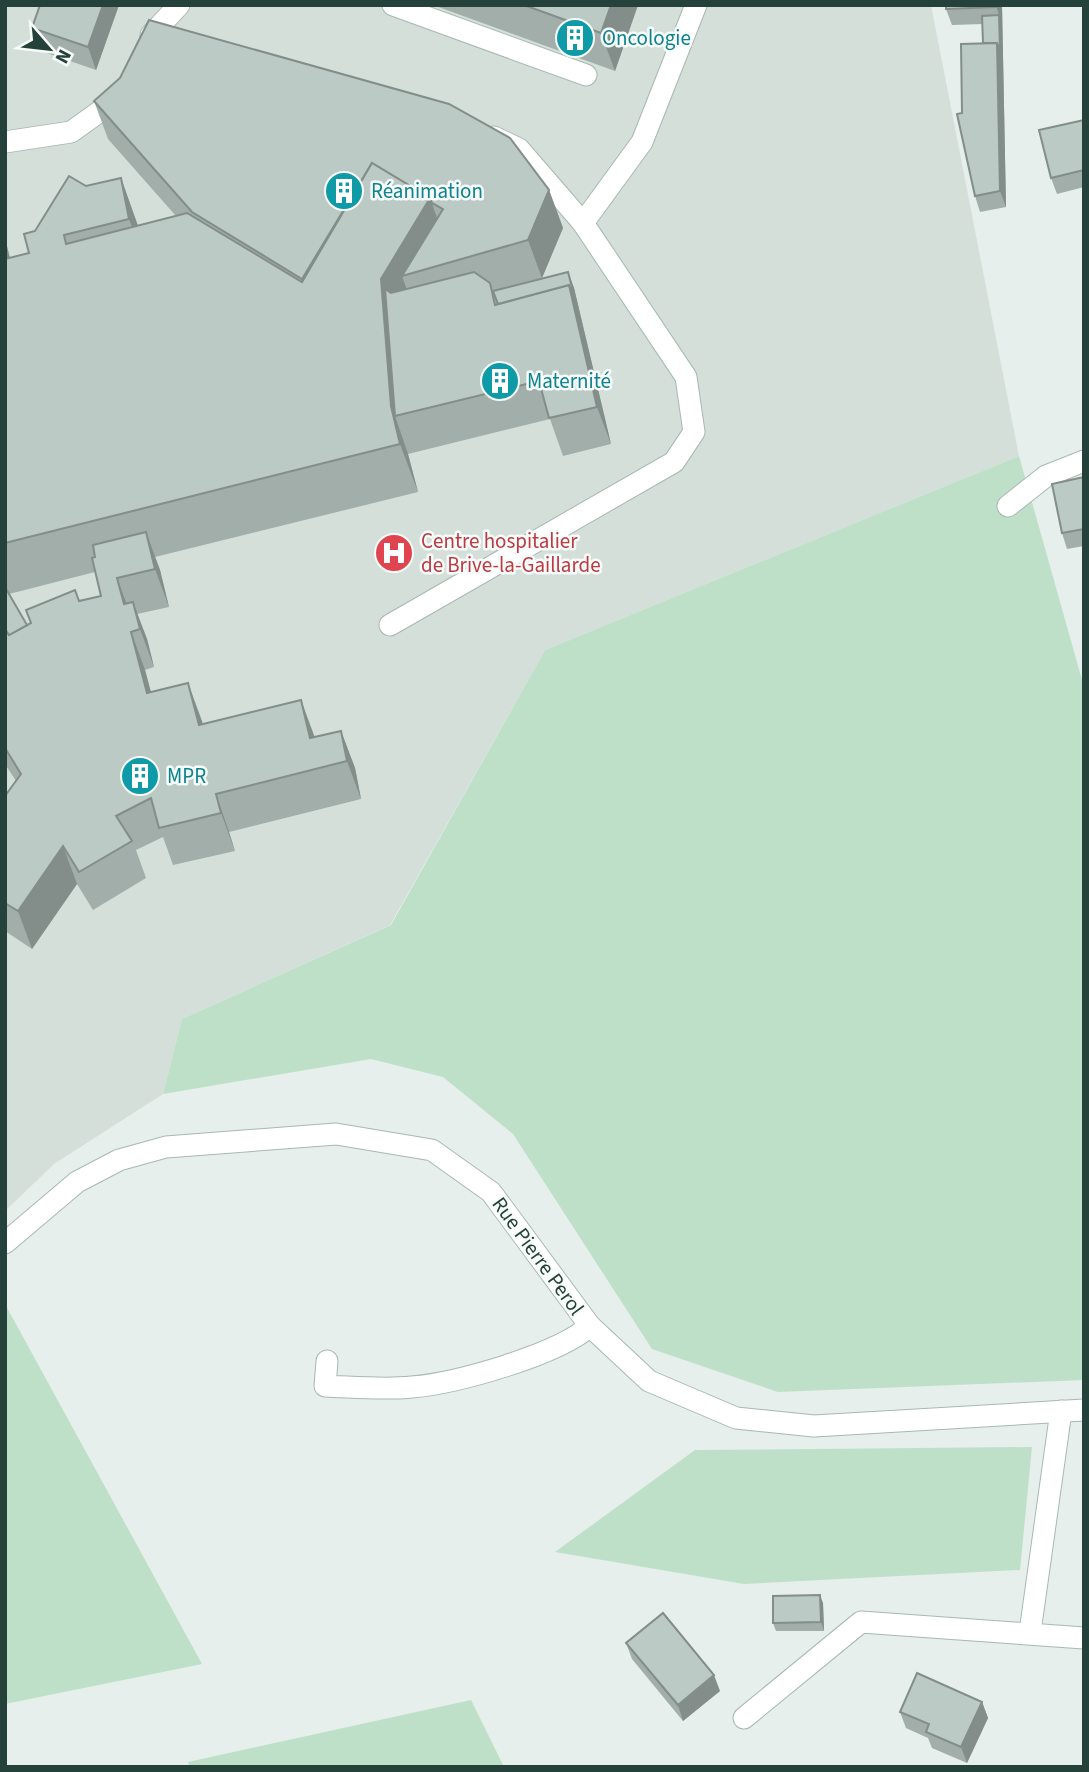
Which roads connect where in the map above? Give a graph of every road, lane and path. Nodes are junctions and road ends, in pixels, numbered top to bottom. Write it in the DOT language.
graph roads {
  1 [pos="179,5"];
  2 [pos="393,5"];
  3 [pos="696,5"];
  4 [pos="177,43"];
  5 [pos="132,72"];
  6 [pos="586,75"];
  7 [pos="471,127"];
  8 [pos="5,142"];
  9 [pos="583,223"];
  10 [pos="1084,461"];
  11 [pos="1008,506"];
  12 [pos="390,625"];
  13 [pos="5,1243"];
  14 [pos="590,1326"];
  15 [pos="327,1361"];
  16 [pos="1084,1410"];
  17 [pos="1061,1411"];
  18 [pos="1030,1632"];
  19 [pos="1084,1638"];
  20 [pos="744,1718"];
  1 -- 4 [label="street"];
  2 -- 6 [label="street"];
  3 -- 9 [label="street"];
  5 -- 8 [label="street"];
  7 -- 9 [label="street"];
  9 -- 12 [label="street"];
  10 -- 11 [label="street"];
  13 -- 14 [label="street, Rue Pierre Perol"];
  14 -- 15 [label="street"];
  14 -- 17 [label="street, Rue Pierre Perol"];
  16 -- 17 [label="street, Rue Pierre Perol"];
  17 -- 18 [label="street"];
  18 -- 19 [label="street"];
  18 -- 20 [label="street"];
}
